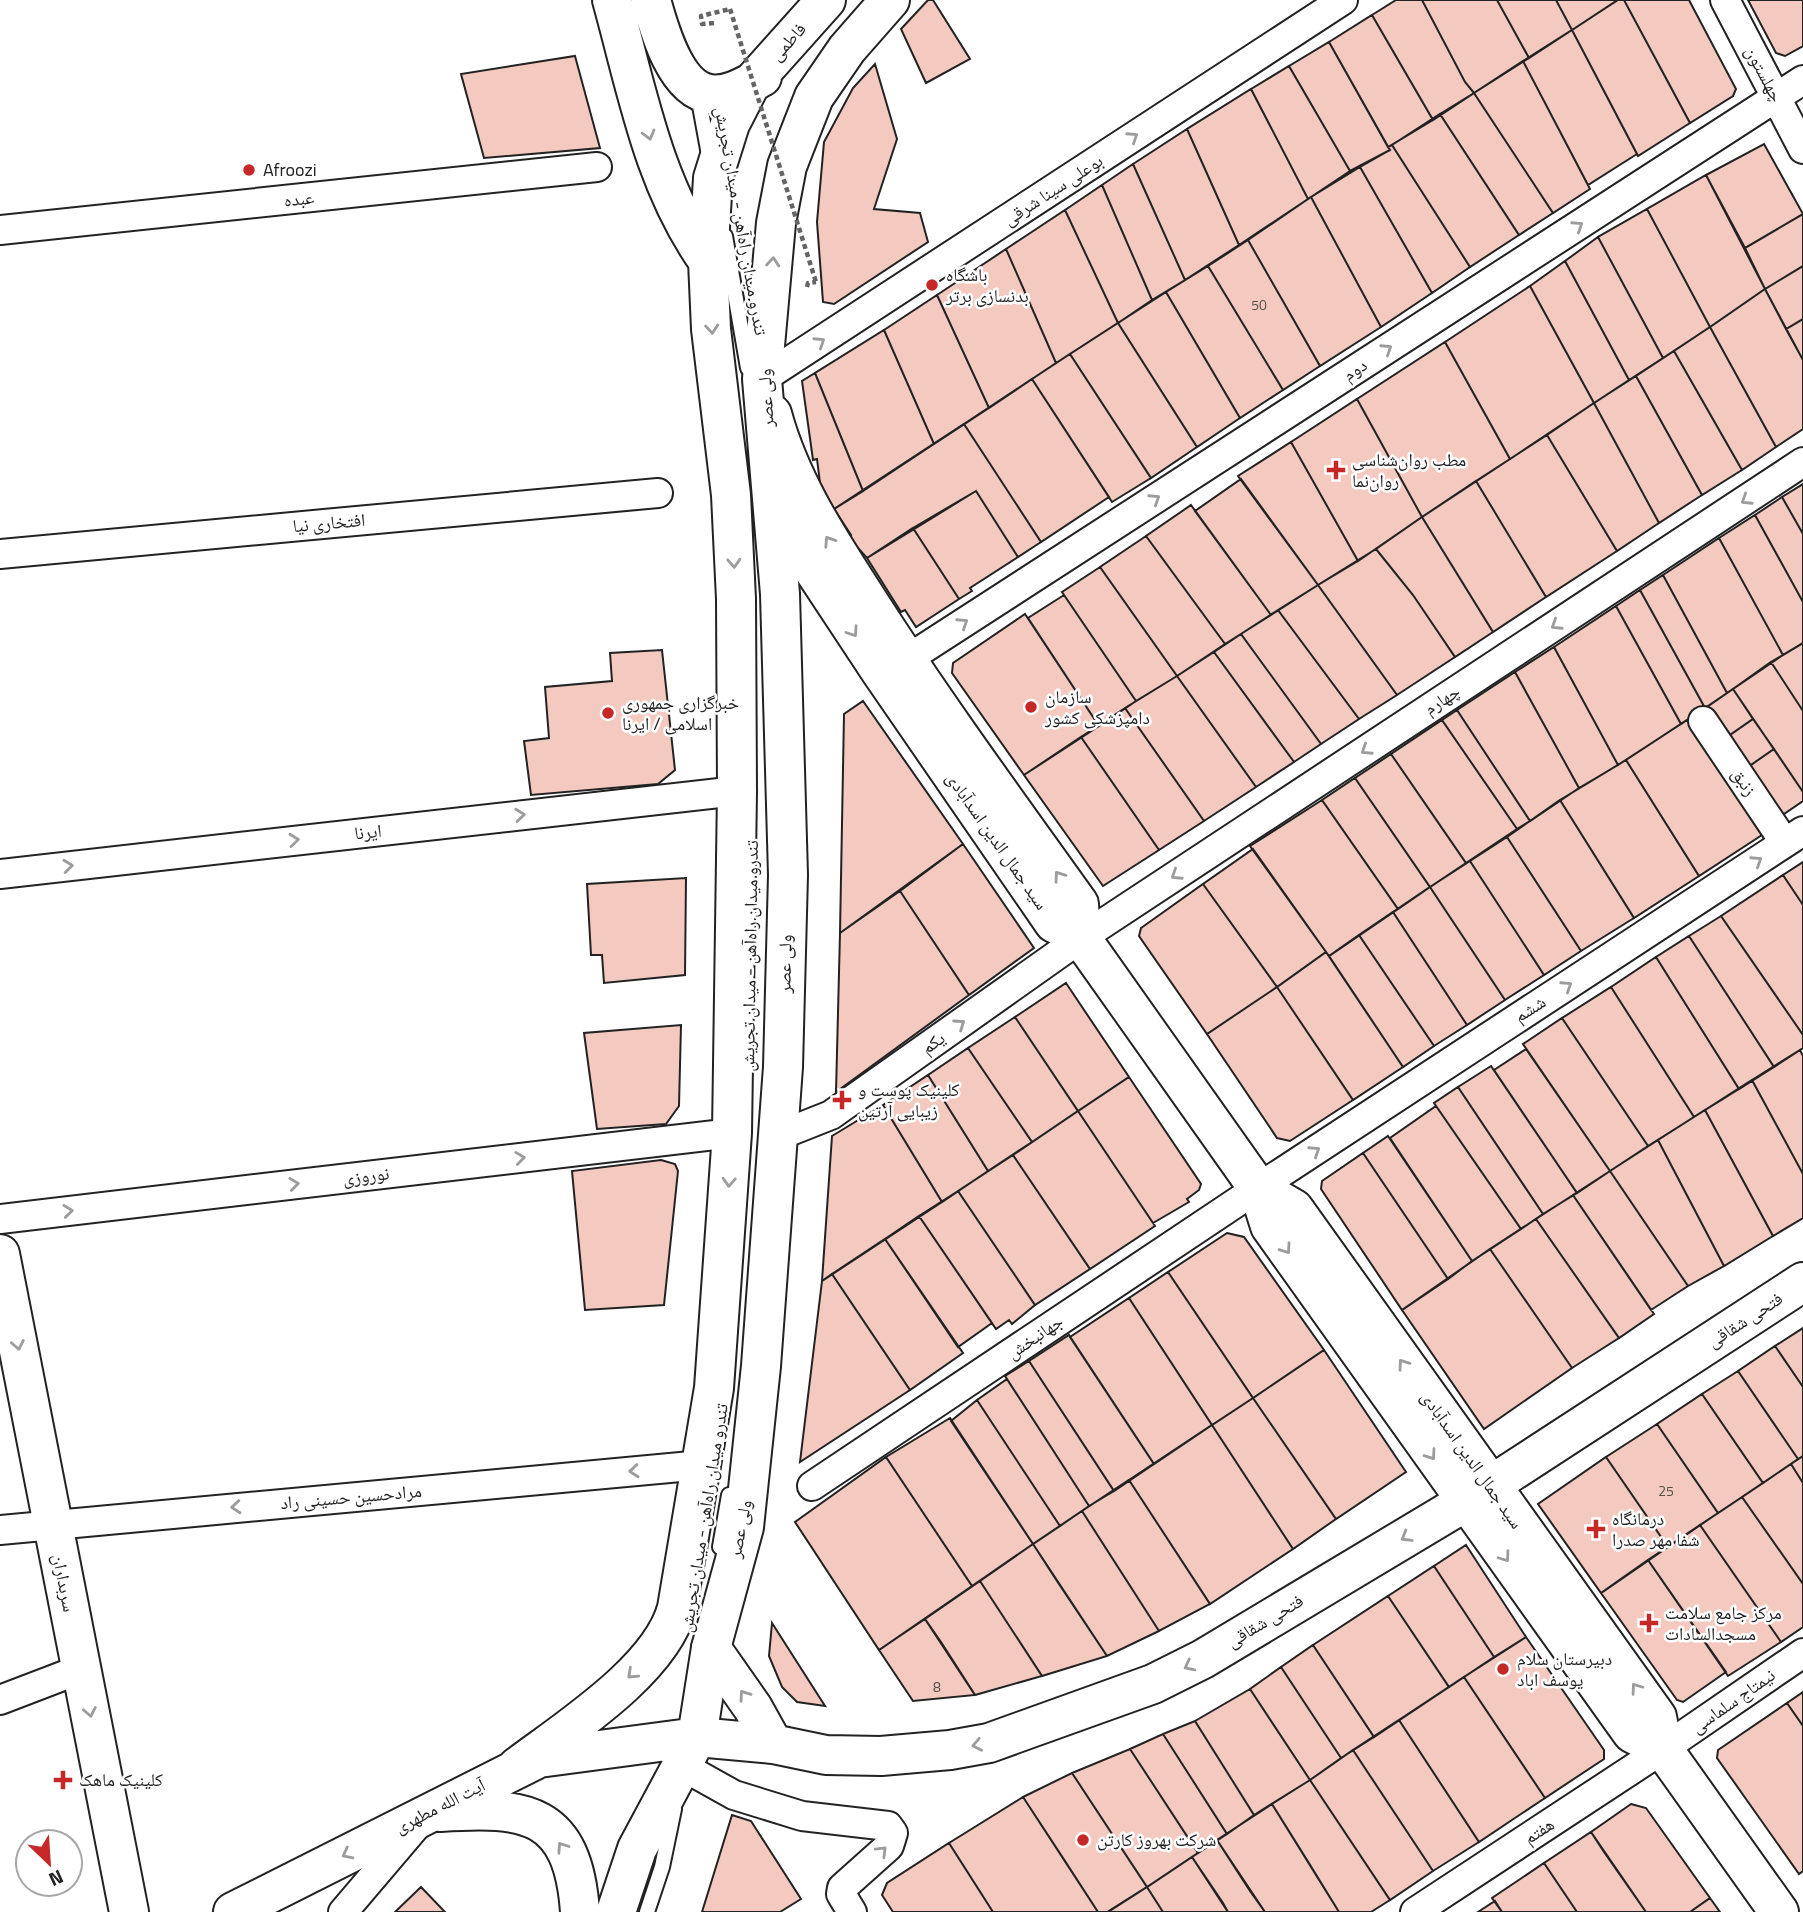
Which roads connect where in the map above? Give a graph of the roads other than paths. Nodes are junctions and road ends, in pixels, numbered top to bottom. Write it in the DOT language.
graph roads {
  1 [pos="612,0"];
  2 [pos="651,0"];
  3 [pos="826,0"];
  4 [pos="1343,0"];
  5 [pos="1725,0"];
  6 [pos="881,9"];
  7 [pos="692,73"];
  8 [pos="1803,80"];
  9 [pos="751,83"];
  10 [pos="1776,98"];
  11 [pos="1803,149"];
  12 [pos="597,167"];
  13 [pos="713,178"];
  14 [pos="0,230"];
  15 [pos="708,261"];
  16 [pos="762,379"];
  17 [pos="1803,462"];
  18 [pos="658,493"];
  19 [pos="755,502"];
  20 [pos="0,554"];
  21 [pos="761,554"];
  22 [pos="821,584"];
  23 [pos="779,624"];
  24 [pos="906,660"];
  25 [pos="1703,721"];
  26 [pos="753,788"];
  27 [pos="771,812"];
  28 [pos="1794,837"];
  29 [pos="0,873"];
  30 [pos="1081,938"];
  31 [pos="769,1002"];
  32 [pos="732,1133"];
  33 [pos="778,1136"];
  34 [pos="1258,1188"];
  35 [pos="0,1219"];
  36 [pos="0,1254"];
  37 [pos="1803,1283"];
  38 [pos="742,1399"];
  39 [pos="717,1473"];
  40 [pos="813,1486"];
  41 [pos="1477,1494"];
  42 [pos="53,1524"];
  43 [pos="0,1530"];
  44 [pos="711,1648"];
  45 [pos="1803,1653"];
  46 [pos="81,1669"];
  47 [pos="0,1700"];
  48 [pos="773,1744"];
  49 [pos="681,1746"];
  50 [pos="1663,1749"];
  51 [pos="517,1767"];
  52 [pos="428,1812"];
  53 [pos="840,1908"];
  54 [pos="129,1912"];
  55 [pos="233,1912"];
  56 [pos="343,1912"];
  57 [pos="580,1912"];
  58 [pos="616,1912"];
  59 [pos="647,1912"];
  60 [pos="1415,1912"];
  61 [pos="1779,1912"];
  1 -- 15 [label="main road, ولی عصر, one-way"];
  2 -- 7 [label="main road"];
  3 -- 9 [label="main road, فاطمی"];
  16 -- 4 [label="street, بوعلی سینا شرقی, one-way"];
  5 -- 10 [label="street, چهلستون"];
  6 -- 9 [label="main road"];
  16 -- 6 [label="main road, ولی عصر, one-way"];
  7 -- 9 [label="main road"];
  7 -- 13 [label="lane, تندرو میدان راه‌آهن - میدان تجریش"];
  8 -- 10 [label="street, دوم"];
  9 -- 13 [label="main road"];
  10 -- 11 [label="street, چهلستون"];
  24 -- 10 [label="street, دوم, one-way"];
  12 -- 14 [label="street, عبده"];
  13 -- 15 [label="main road"];
  13 -- 19 [label="lane, تندرو میدان راه‌آهن - میدان تجریش"];
  15 -- 19 [label="main road, ولی عصر, one-way"];
  16 -- 19 [label="main road, ولی عصر"];
  24 -- 16 [label="main road, one-way"];
  17 -- 30 [label="street, چهارم, one-way"];
  18 -- 20 [label="street, افتخاری نیا"];
  19 -- 21 [label="lane, تندرو میدان راه‌آهن - میدان تجریش"];
  19 -- 22 [label="main road, سید جمال الدین اسدآبادی"];
  19 -- 23 [label="main road, ولی عصر"];
  19 -- 26 [label="main road, ولی عصر, one-way"];
  22 -- 23 [label="main road"];
  22 -- 30 [label="main road, سید جمال الدین اسدآبادی, one-way"];
  23 -- 33 [label="main road, ولی عصر"];
  30 -- 24 [label="main road, one-way"];
  25 -- 28 [label="street, زنبق"];
  26 -- 27 [label="lane"];
  29 -- 26 [label="street, ايرنا, one-way"];
  26 -- 32 [label="main road, ولی عصر"];
  34 -- 28 [label="street, ششم, one-way"];
  33 -- 30 [label="street, یکم, one-way"];
  30 -- 34 [label="main road, سید جمال الدین اسدآبادی"];
  31 -- 38 [label="lane, تندرو میدان راه‌آهن - میدان تجریش"];
  35 -- 32 [label="street, نوروزی, one-way"];
  32 -- 39 [label="main road, ولی عصر, one-way"];
  33 -- 44 [label="main road, ولی عصر"];
  34 -- 40 [label="street, جهانبخش"];
  34 -- 41 [label="main road, سید جمال الدین اسدآبادی"];
  36 -- 42 [label="main road, سربداران, one-way"];
  37 -- 41 [label="main road, فتحی شقاقی"];
  39 -- 42 [label="street, مرادحسین حسینی راد, one-way"];
  39 -- 49 [label="lane, تندرو میدان راه‌آهن - میدان تجریش"];
  39 -- 51 [label="main road, ولی عصر, one-way"];
  41 -- 48 [label="main road, فتحی شقاقی, one-way"];
  41 -- 50 [label="main road, سید جمال الدین اسدآبادی"];
  42 -- 43 [label="street, مرادحسین حسینی راد"];
  42 -- 46 [label="main road, سربداران"];
  48 -- 44 [label="main road, one-way"];
  44 -- 49 [label="main road, ولی عصر"];
  45 -- 50 [label="street, نیمتاج سلماسی"];
  46 -- 47 [label="street"];
  46 -- 54 [label="main road, سربداران, one-way"];
  48 -- 49 [label="main road, فتحی شقاقی"];
  49 -- 51 [label="main road, آیت الله مطهری"];
  53 -- 49 [label="street, one-way"];
  49 -- 58 [label="main road, ولی عصر"];
  49 -- 59 [label="lane, تندرو میدان راه‌آهن - میدان تجریش"];
  50 -- 60 [label="street, هفتم"];
  50 -- 61 [label="main road, سید جمال الدین اسدآبادی"];
  51 -- 52 [label="main road, آیت الله مطهری"];
  52 -- 55 [label="main road, آیت الله مطهری, one-way"];
  52 -- 56 [label="street"];
  57 -- 52 [label="main road, one-way"];
}
